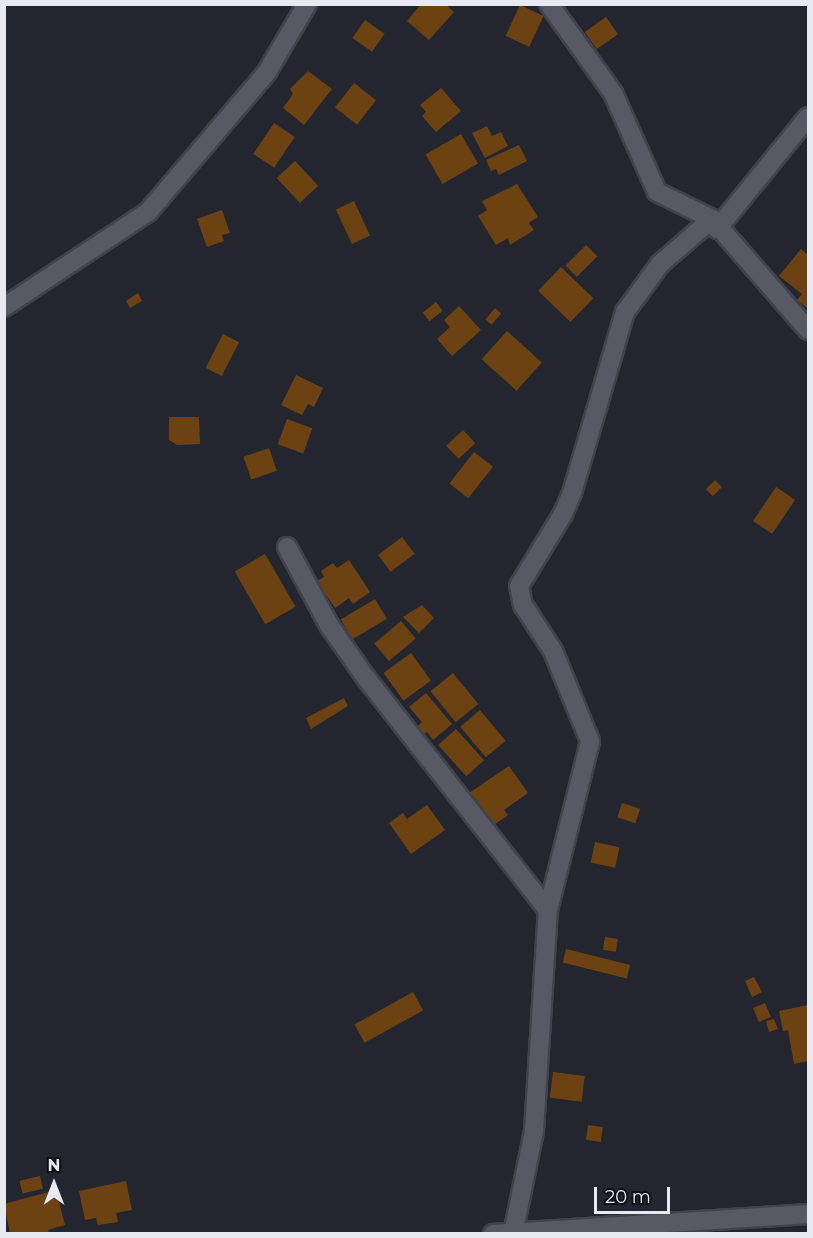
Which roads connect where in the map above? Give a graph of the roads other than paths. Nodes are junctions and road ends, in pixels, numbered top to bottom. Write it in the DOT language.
graph roads {
  1 [pos="307,4"];
  2 [pos="549,4"];
  3 [pos="808,117"];
  4 [pos="714,224"];
  5 [pos="4,307"];
  6 [pos="808,330"];
  7 [pos="287,547"];
  8 [pos="549,910"];
  9 [pos="808,1214"];
  10 [pos="513,1232"];
  11 [pos="494,1233"];
  1 -- 5 [label="street"];
  2 -- 4 [label="street"];
  3 -- 4 [label="street"];
  4 -- 6 [label="street"];
  4 -- 8 [label="street"];
  7 -- 8 [label="street"];
  8 -- 10 [label="street"];
  9 -- 10 [label="street"];
  10 -- 11 [label="street"];
}
